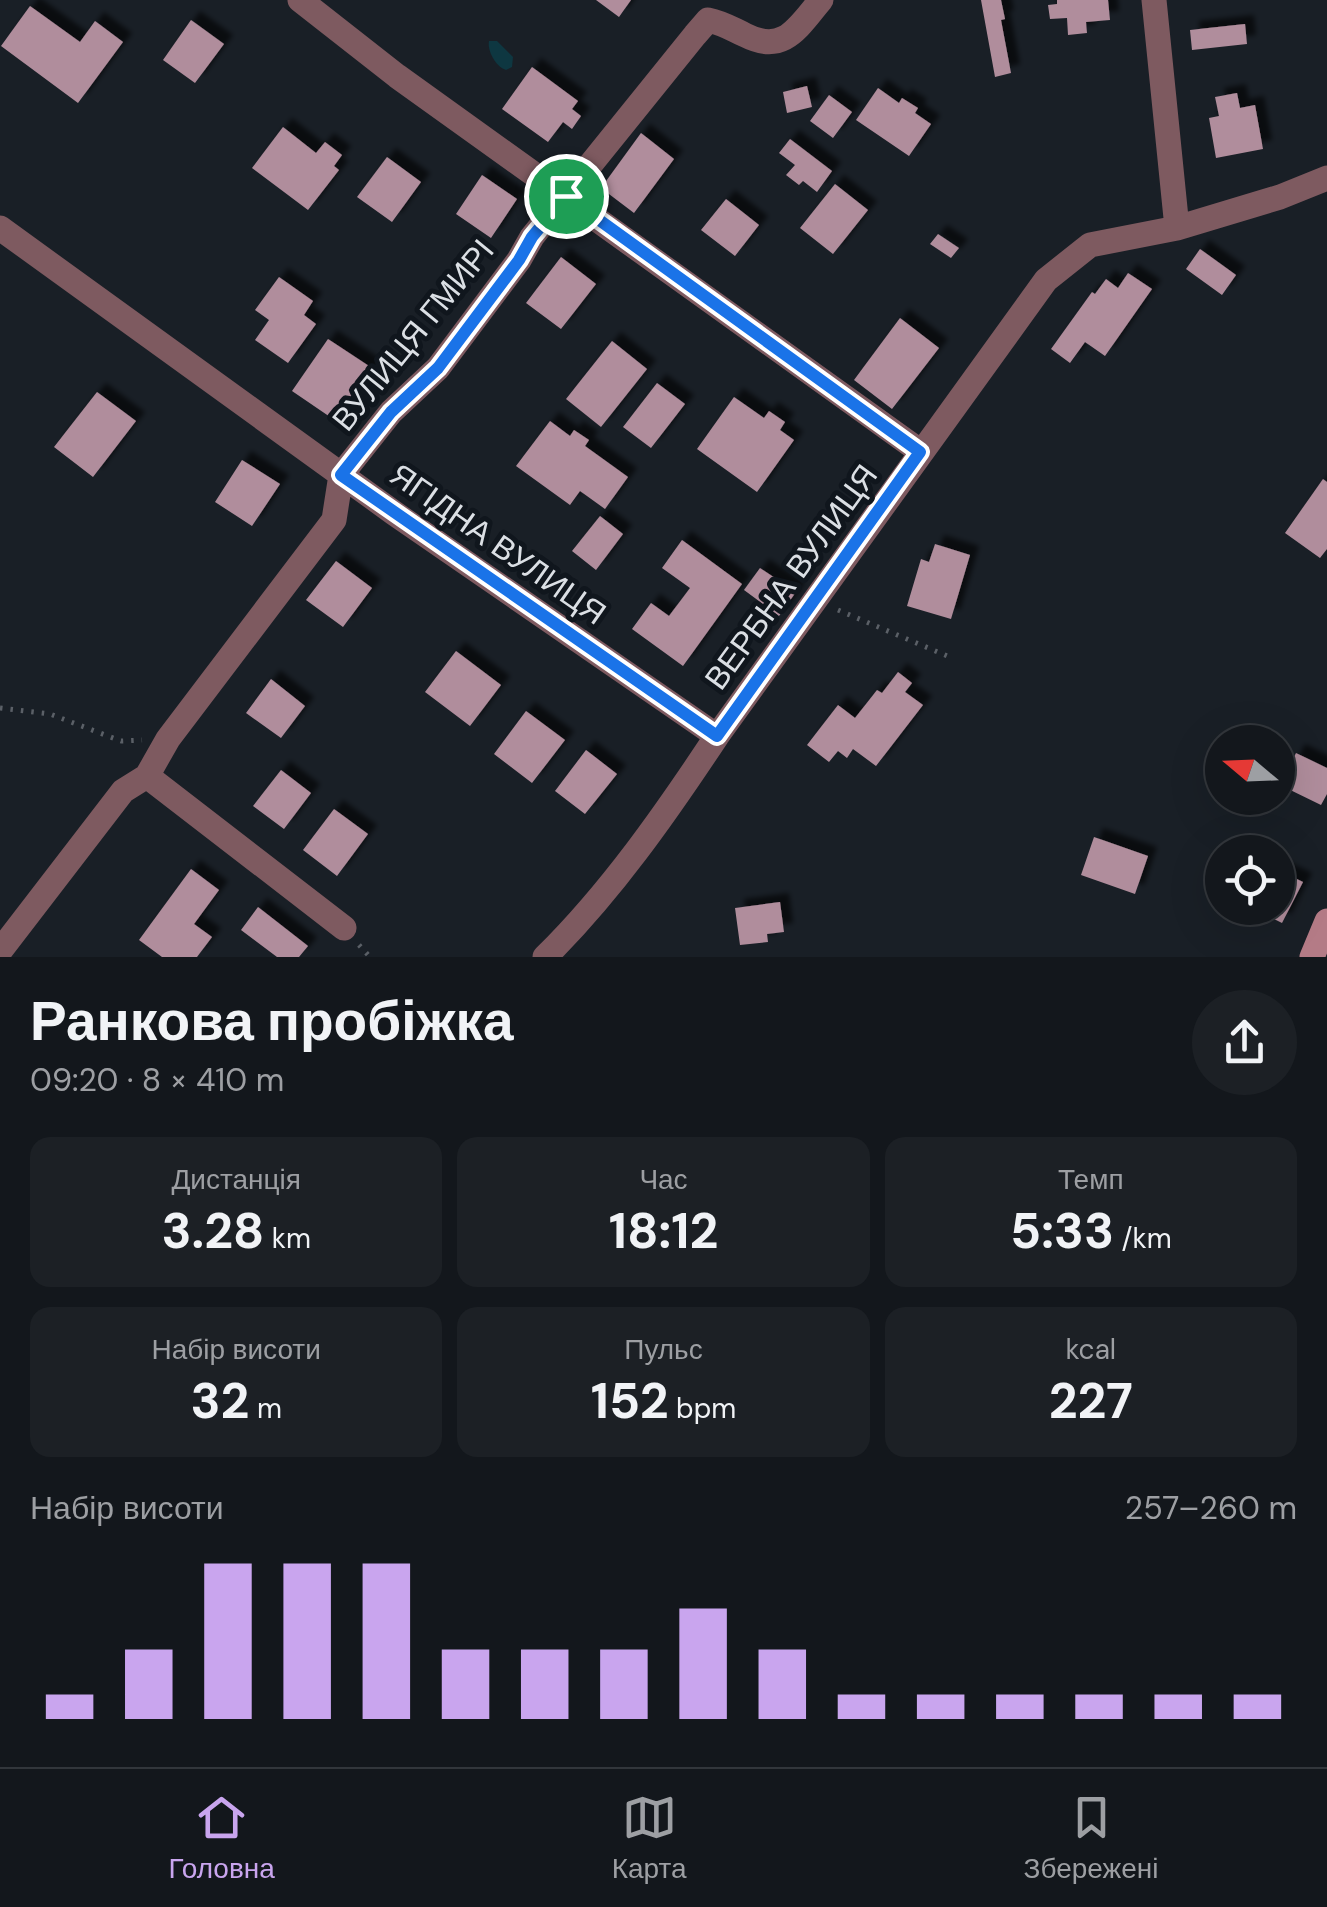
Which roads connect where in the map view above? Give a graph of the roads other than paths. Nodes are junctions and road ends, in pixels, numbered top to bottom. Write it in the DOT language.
graph roads {
  1 [pos="300,0"];
  2 [pos="821,0"];
  3 [pos="1154,0"];
  4 [pos="1327,178"];
  5 [pos="566,196"];
  6 [pos="0,228"];
  7 [pos="1176,228"];
  8 [pos="920,452"];
  9 [pos="341,475"];
  10 [pos="717,736"];
  11 [pos="147,776"];
  12 [pos="1327,921"];
  13 [pos="344,928"];
  14 [pos="0,951"];
  15 [pos="545,957"];
  16 [pos="1312,957"];
  1 -- 5 [label="street"];
  2 -- 5 [label="street, ВУЛИЦЯ ГМИРІ"];
  3 -- 7 [label="street"];
  4 -- 7 [label="street, ВЕРБНА ВУЛИЦЯ"];
  5 -- 8 [label="street"];
  5 -- 9 [label="street, ВУЛИЦЯ ГМИРІ"];
  6 -- 9 [label="street, ЯГІДНА ВУЛИЦЯ"];
  7 -- 8 [label="street, ВЕРБНА ВУЛИЦЯ"];
  8 -- 10 [label="street, ВЕРБНА ВУЛИЦЯ"];
  9 -- 10 [label="street, ЯГІДНА ВУЛИЦЯ"];
  9 -- 11 [label="street, ВУЛИЦЯ ГМИРІ"];
  10 -- 15 [label="street, ВЕРБНА ВУЛИЦЯ"];
  11 -- 13 [label="street"];
  11 -- 14 [label="street, ВУЛИЦЯ ГМИРІ"];
  12 -- 16 [label="street"];
}
